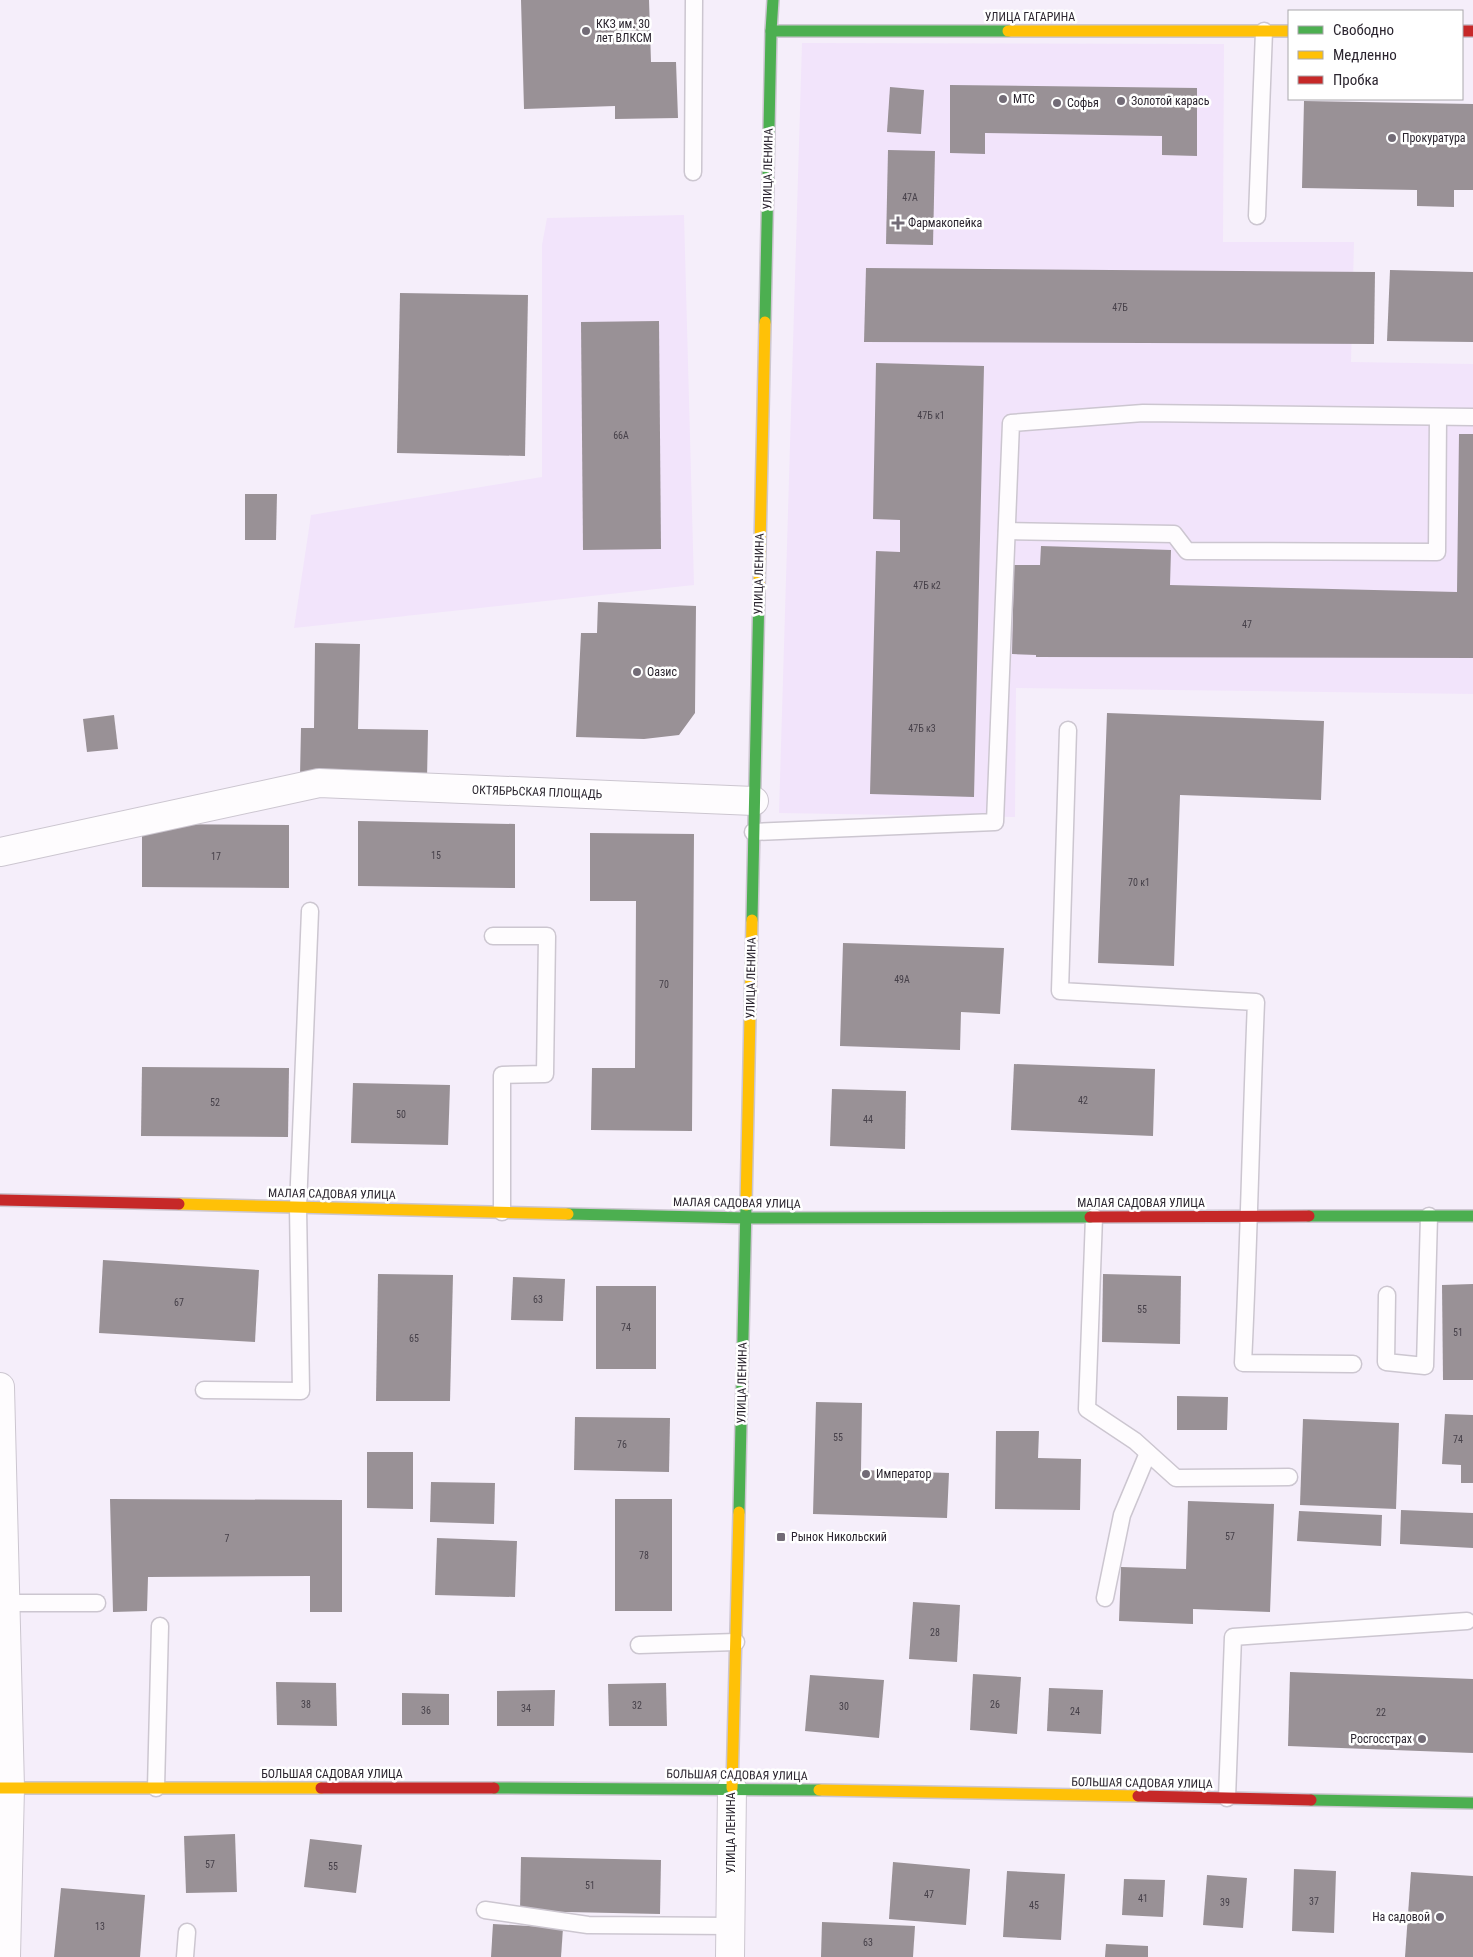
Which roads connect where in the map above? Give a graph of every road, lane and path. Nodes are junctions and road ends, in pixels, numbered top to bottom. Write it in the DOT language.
graph roads {
  1 [pos="694,0"];
  2 [pos="773,0"];
  3 [pos="771,31"];
  4 [pos="1264,31"];
  5 [pos="1288,31"];
  6 [pos="693,172"];
  7 [pos="1257,216"];
  8 [pos="1438,417"];
  9 [pos="1473,417"];
  10 [pos="1007,531"];
  11 [pos="1068,730"];
  12 [pos="754,801"];
  13 [pos="753,832"];
  14 [pos="0,852"];
  15 [pos="310,911"];
  16 [pos="493,936"];
  17 [pos="0,1200"];
  18 [pos="298,1207"];
  19 [pos="502,1212"];
  20 [pos="1250,1216"];
  21 [pos="1429,1216"];
  22 [pos="1473,1216"];
  23 [pos="1094,1217"];
  24 [pos="746,1218"];
  25 [pos="1387,1295"];
  26 [pos="1353,1364"];
  27 [pos="0,1388"];
  28 [pos="204,1390"];
  29 [pos="1148,1453"];
  30 [pos="1289,1477"];
  31 [pos="1105,1598"];
  32 [pos="6,1603"];
  33 [pos="97,1603"];
  34 [pos="1467,1621"];
  35 [pos="160,1626"];
  36 [pos="736,1642"];
  37 [pos="639,1645"];
  38 [pos="5,1788"];
  39 [pos="156,1788"];
  40 [pos="732,1788"];
  41 [pos="1227,1798"];
  42 [pos="1473,1803"];
  43 [pos="485,1910"];
  44 [pos="730,1926"];
  45 [pos="186,1932"];
  46 [pos="6,1957"];
  47 [pos="185,1957"];
  48 [pos="730,1957"];
  1 -- 6 [label="lane"];
  2 -- 3 [label="street, УЛИЦА ЛЕНИНА"];
  3 -- 4 [label="street, УЛИЦА ГАГАРИНА"];
  3 -- 12 [label="street, УЛИЦА ЛЕНИНА"];
  4 -- 5 [label="street, УЛИЦА ГАГАРИНА"];
  4 -- 7 [label="lane"];
  8 -- 9 [label="lane"];
  8 -- 10 [label="lane"];
  8 -- 10 [label="lane"];
  10 -- 13 [label="lane"];
  11 -- 20 [label="lane"];
  12 -- 13 [label="street, УЛИЦА ЛЕНИНА"];
  12 -- 14 [label="street, ОКТЯБРЬСКАЯ ПЛОЩАДЬ"];
  13 -- 24 [label="street, УЛИЦА ЛЕНИНА"];
  15 -- 18 [label="lane"];
  16 -- 19 [label="lane"];
  17 -- 18 [label="street, МАЛАЯ САДОВАЯ УЛИЦА"];
  18 -- 19 [label="street, МАЛАЯ САДОВАЯ УЛИЦА"];
  18 -- 28 [label="lane"];
  19 -- 24 [label="street, МАЛАЯ САДОВАЯ УЛИЦА"];
  20 -- 21 [label="street, МАЛАЯ САДОВАЯ УЛИЦА"];
  20 -- 23 [label="street, МАЛАЯ САДОВАЯ УЛИЦА"];
  20 -- 26 [label="lane"];
  21 -- 22 [label="street, МАЛАЯ САДОВАЯ УЛИЦА"];
  21 -- 25 [label="lane"];
  23 -- 24 [label="street, МАЛАЯ САДОВАЯ УЛИЦА"];
  23 -- 29 [label="lane"];
  24 -- 36 [label="street, УЛИЦА ЛЕНИНА"];
  27 -- 32 [label="street"];
  29 -- 30 [label="lane"];
  29 -- 31 [label="lane"];
  32 -- 33 [label="lane"];
  32 -- 38 [label="street"];
  34 -- 41 [label="lane"];
  35 -- 39 [label="lane"];
  36 -- 37 [label="lane"];
  36 -- 40 [label="street, УЛИЦА ЛЕНИНА"];
  38 -- 39 [label="street, БОЛЬШАЯ САДОВАЯ УЛИЦА"];
  38 -- 46 [label="street"];
  39 -- 40 [label="street, БОЛЬШАЯ САДОВАЯ УЛИЦА"];
  40 -- 41 [label="street, БОЛЬШАЯ САДОВАЯ УЛИЦА"];
  40 -- 44 [label="street, УЛИЦА ЛЕНИНА"];
  41 -- 42 [label="street, БОЛЬШАЯ САДОВАЯ УЛИЦА"];
  43 -- 44 [label="lane"];
  44 -- 48 [label="street, УЛИЦА ЛЕНИНА"];
  45 -- 47 [label="lane"];
}
